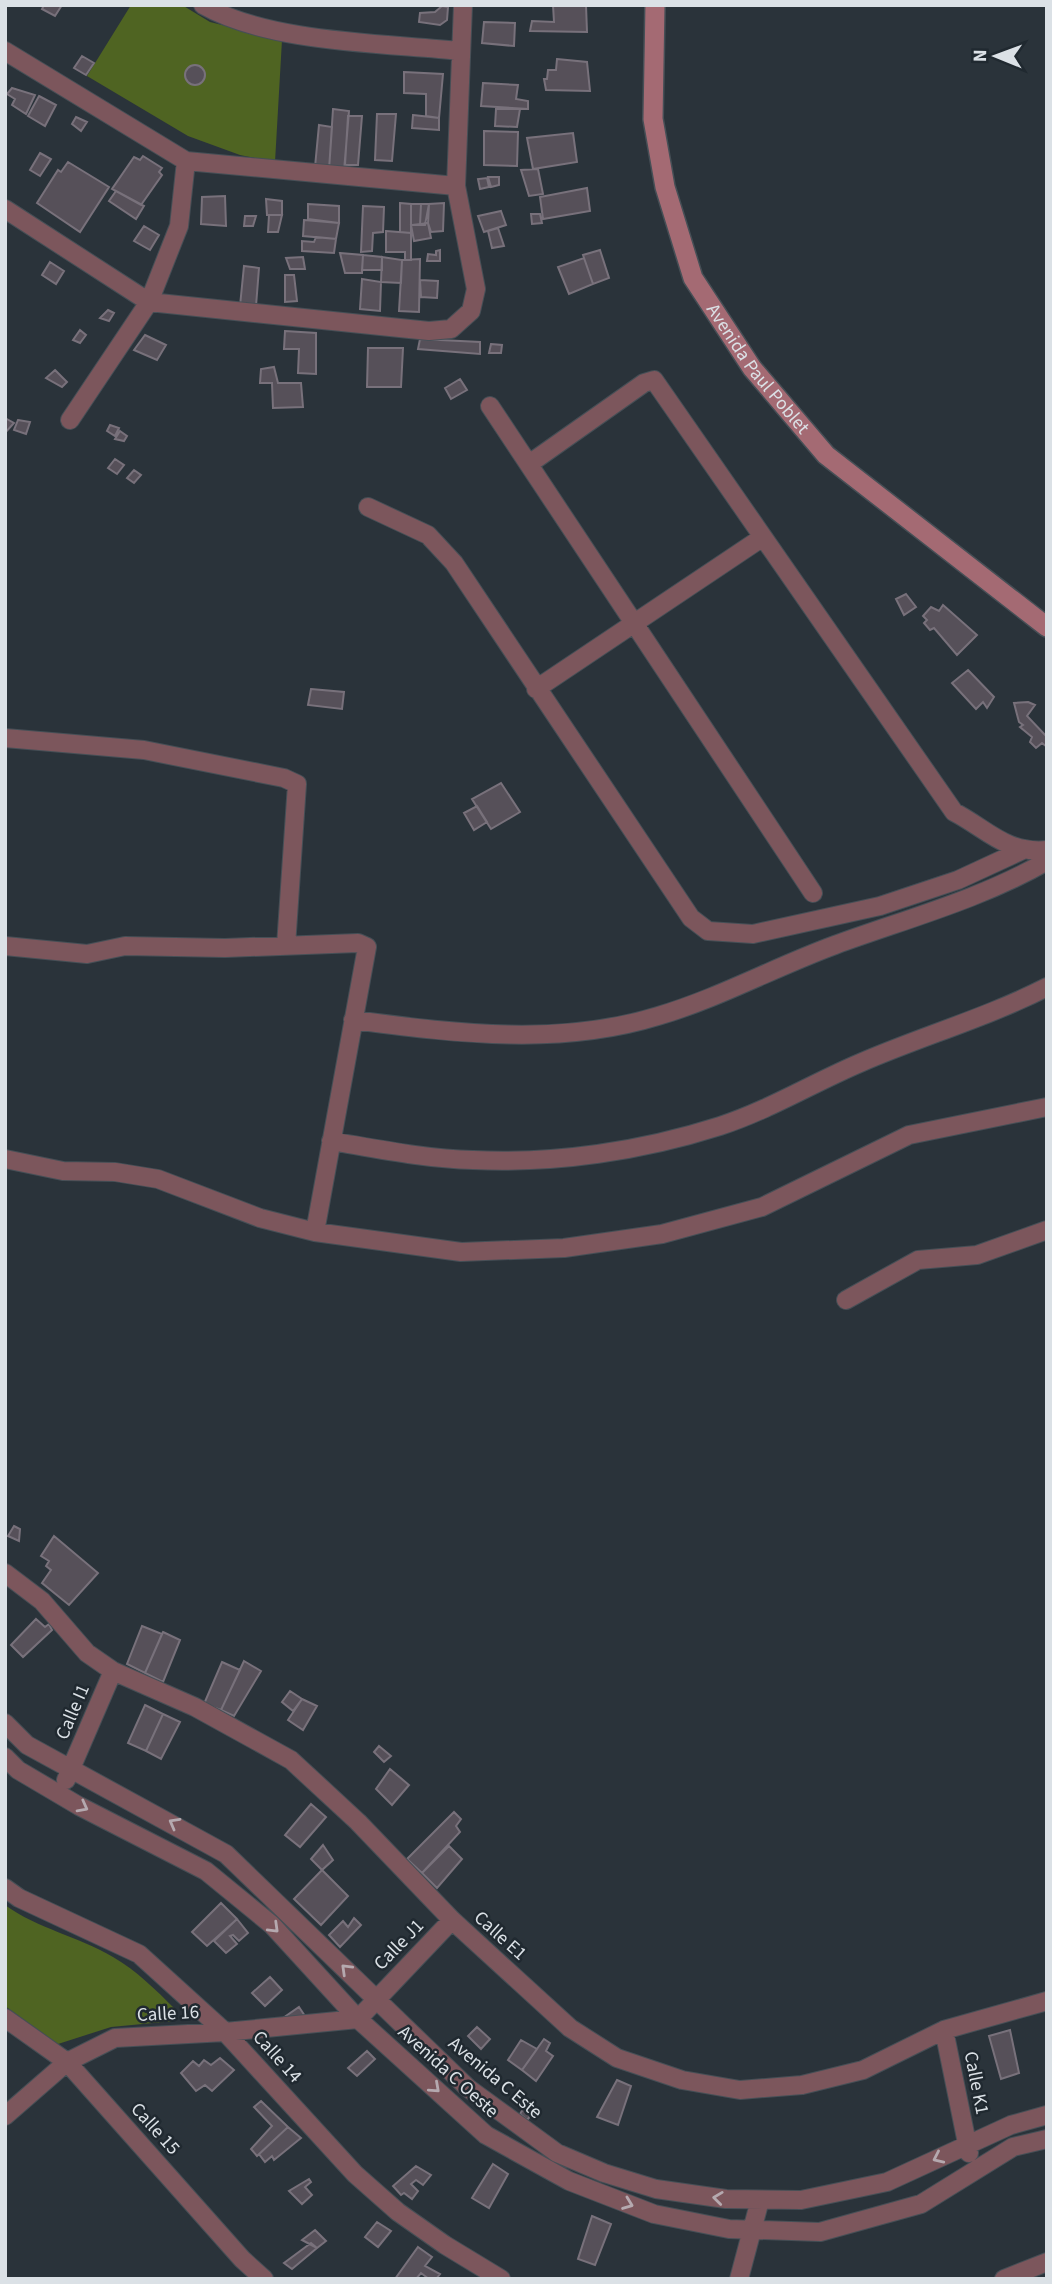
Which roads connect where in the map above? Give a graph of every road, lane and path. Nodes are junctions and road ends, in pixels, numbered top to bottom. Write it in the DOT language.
graph roads {
  1 [pos="203,5"];
  2 [pos="463,5"];
  3 [pos="655,5"];
  4 [pos="5,51"];
  5 [pos="460,51"];
  6 [pos="186,161"];
  7 [pos="456,186"];
  8 [pos="5,209"];
  9 [pos="149,302"];
  10 [pos="490,406"];
  11 [pos="70,420"];
  12 [pos="529,464"];
  13 [pos="368,508"];
  14 [pos="763,537"];
  15 [pos="633,622"];
  16 [pos="1047,627"];
  17 [pos="536,689"];
  18 [pos="5,738"];
  19 [pos="1025,849"];
  20 [pos="1047,850"];
  21 [pos="1047,861"];
  22 [pos="813,893"];
  23 [pos="5,946"];
  24 [pos="286,946"];
  25 [pos="1047,987"];
  26 [pos="353,1020"];
  27 [pos="1047,1107"];
  28 [pos="331,1141"];
  29 [pos="5,1159"];
  30 [pos="1047,1230"];
  31 [pos="315,1232"];
  32 [pos="846,1300"];
  33 [pos="5,1573"];
  34 [pos="113,1671"];
  35 [pos="5,1723"];
  36 [pos="5,1757"];
  37 [pos="71,1770"];
  38 [pos="59,1794"];
  39 [pos="5,1888"];
  40 [pos="452,1920"];
  41 [pos="377,1999"];
  42 [pos="1047,2001"];
  43 [pos="5,2018"];
  44 [pos="358,2019"];
  45 [pos="944,2030"];
  46 [pos="225,2032"];
  47 [pos="66,2062"];
  48 [pos="1047,2115"];
  49 [pos="5,2116"];
  50 [pos="1047,2139"];
  51 [pos="966,2145"];
  52 [pos="976,2170"];
  53 [pos="760,2200"];
  54 [pos="752,2230"];
  55 [pos="1047,2262"];
  56 [pos="745,2276"];
  57 [pos="264,2279"];
  58 [pos="501,2279"];
  59 [pos="1004,2279"];
  1 -- 5 [label="street"];
  2 -- 5 [label="street"];
  3 -- 16 [label="main road, Avenida Paul Poblet"];
  4 -- 6 [label="street"];
  5 -- 7 [label="street"];
  6 -- 7 [label="street"];
  6 -- 9 [label="street"];
  7 -- 9 [label="street"];
  8 -- 9 [label="street"];
  9 -- 11 [label="street"];
  10 -- 12 [label="street"];
  12 -- 14 [label="street"];
  12 -- 15 [label="street"];
  13 -- 17 [label="street"];
  14 -- 15 [label="street"];
  14 -- 19 [label="street"];
  15 -- 17 [label="street"];
  15 -- 22 [label="street"];
  17 -- 19 [label="street"];
  18 -- 24 [label="street"];
  19 -- 20 [label="street"];
  21 -- 26 [label="street"];
  23 -- 24 [label="street"];
  24 -- 26 [label="street"];
  25 -- 28 [label="street"];
  26 -- 28 [label="street"];
  27 -- 31 [label="street"];
  28 -- 31 [label="street"];
  29 -- 31 [label="street"];
  30 -- 32 [label="street"];
  33 -- 34 [label="street, Calle E1"];
  34 -- 37 [label="street, Calle I1"];
  34 -- 40 [label="street, Calle E1"];
  35 -- 37 [label="street, Avenida C Este"];
  36 -- 38 [label="street, Avenida C Oeste"];
  37 -- 38 [label="street, Calle I1"];
  41 -- 37 [label="street, Avenida C Este, one-way"];
  38 -- 44 [label="street, Avenida C Oeste, one-way"];
  39 -- 46 [label="street, Calle 14"];
  40 -- 41 [label="street, Calle J1"];
  40 -- 45 [label="street, Calle E1"];
  41 -- 44 [label="street, Calle J1"];
  53 -- 41 [label="street, Avenida C Este, one-way"];
  42 -- 45 [label="street, Calle E1"];
  43 -- 47 [label="street, Calle 15"];
  44 -- 46 [label="street, Calle 16"];
  44 -- 54 [label="street, Avenida C Oeste, one-way"];
  45 -- 51 [label="street, Calle K1"];
  46 -- 47 [label="street, Calle 16"];
  46 -- 58 [label="street, Calle 14"];
  47 -- 49 [label="street, Calle 16"];
  47 -- 57 [label="street, Calle 15"];
  48 -- 51 [label="street, Avenida C Este"];
  50 -- 52 [label="street, Avenida C Oeste"];
  51 -- 52 [label="street, Calle K1"];
  51 -- 53 [label="street, Avenida C Este, one-way"];
  52 -- 54 [label="street, Avenida C Oeste"];
  53 -- 54 [label="street"];
  54 -- 56 [label="street"];
  55 -- 59 [label="street"];
}
